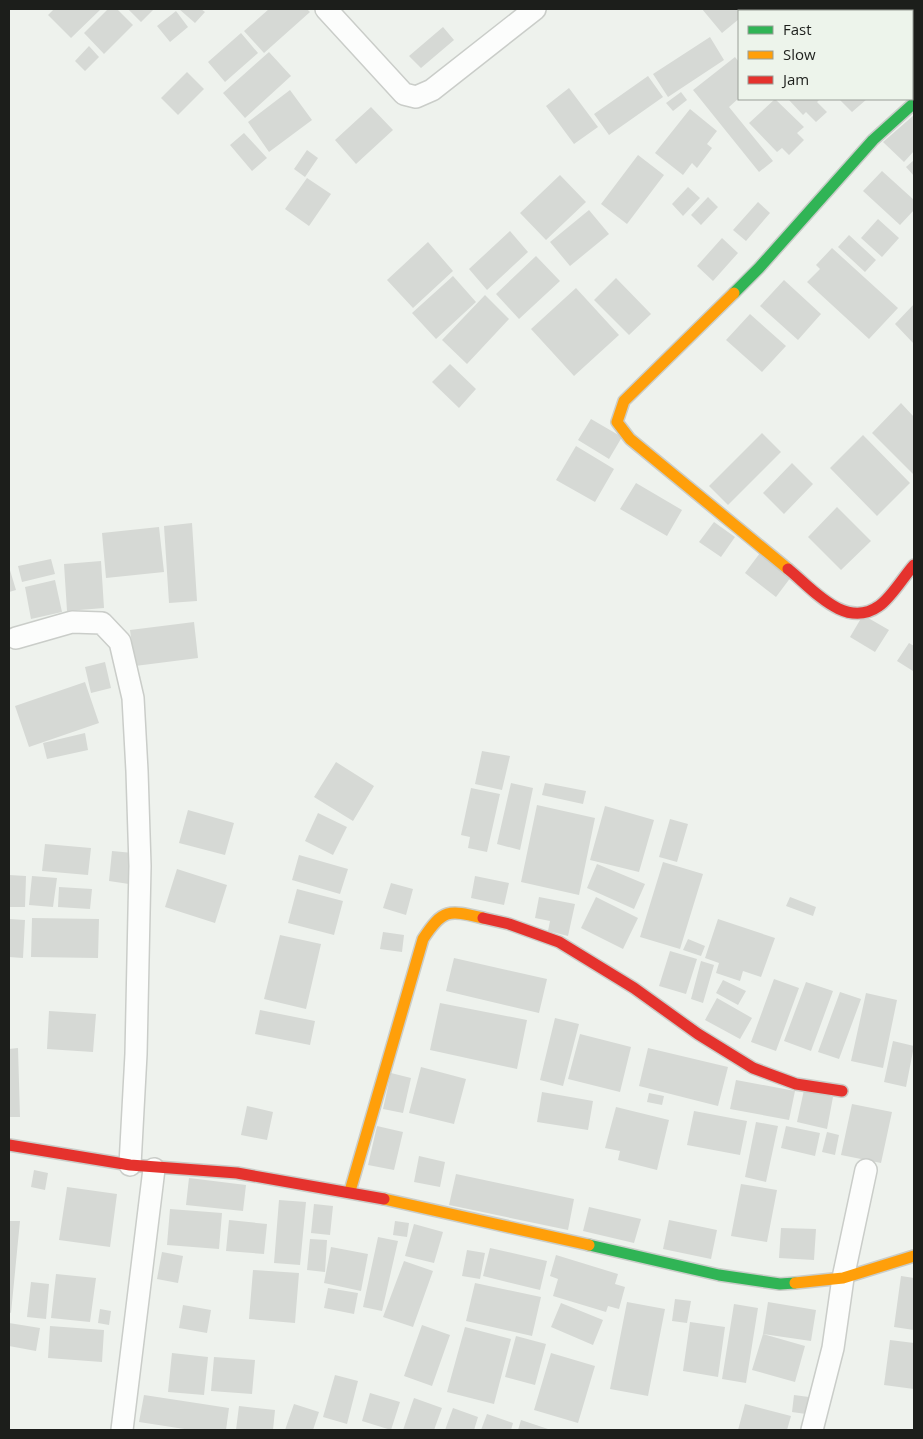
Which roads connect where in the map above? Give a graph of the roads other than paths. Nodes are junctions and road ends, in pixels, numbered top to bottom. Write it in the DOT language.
graph roads {
  1 [pos="326,9"];
  2 [pos="535,9"];
  3 [pos="914,102"];
  4 [pos="914,565"];
  5 [pos="16,638"];
  6 [pos="842,1091"];
  7 [pos="9,1145"];
  8 [pos="130,1165"];
  9 [pos="154,1168"];
  10 [pos="866,1170"];
  11 [pos="350,1191"];
  12 [pos="914,1256"];
  13 [pos="843,1278"];
  14 [pos="819,1428"];
  15 [pos="122,1430"];
  1 -- 2 [label="street"];
  3 -- 4 [label="street"];
  5 -- 8 [label="street"];
  6 -- 11 [label="street"];
  7 -- 8 [label="street"];
  8 -- 9 [label="street"];
  9 -- 11 [label="street"];
  9 -- 15 [label="street"];
  10 -- 13 [label="street"];
  11 -- 13 [label="street"];
  12 -- 13 [label="street"];
  13 -- 14 [label="street"];
}
